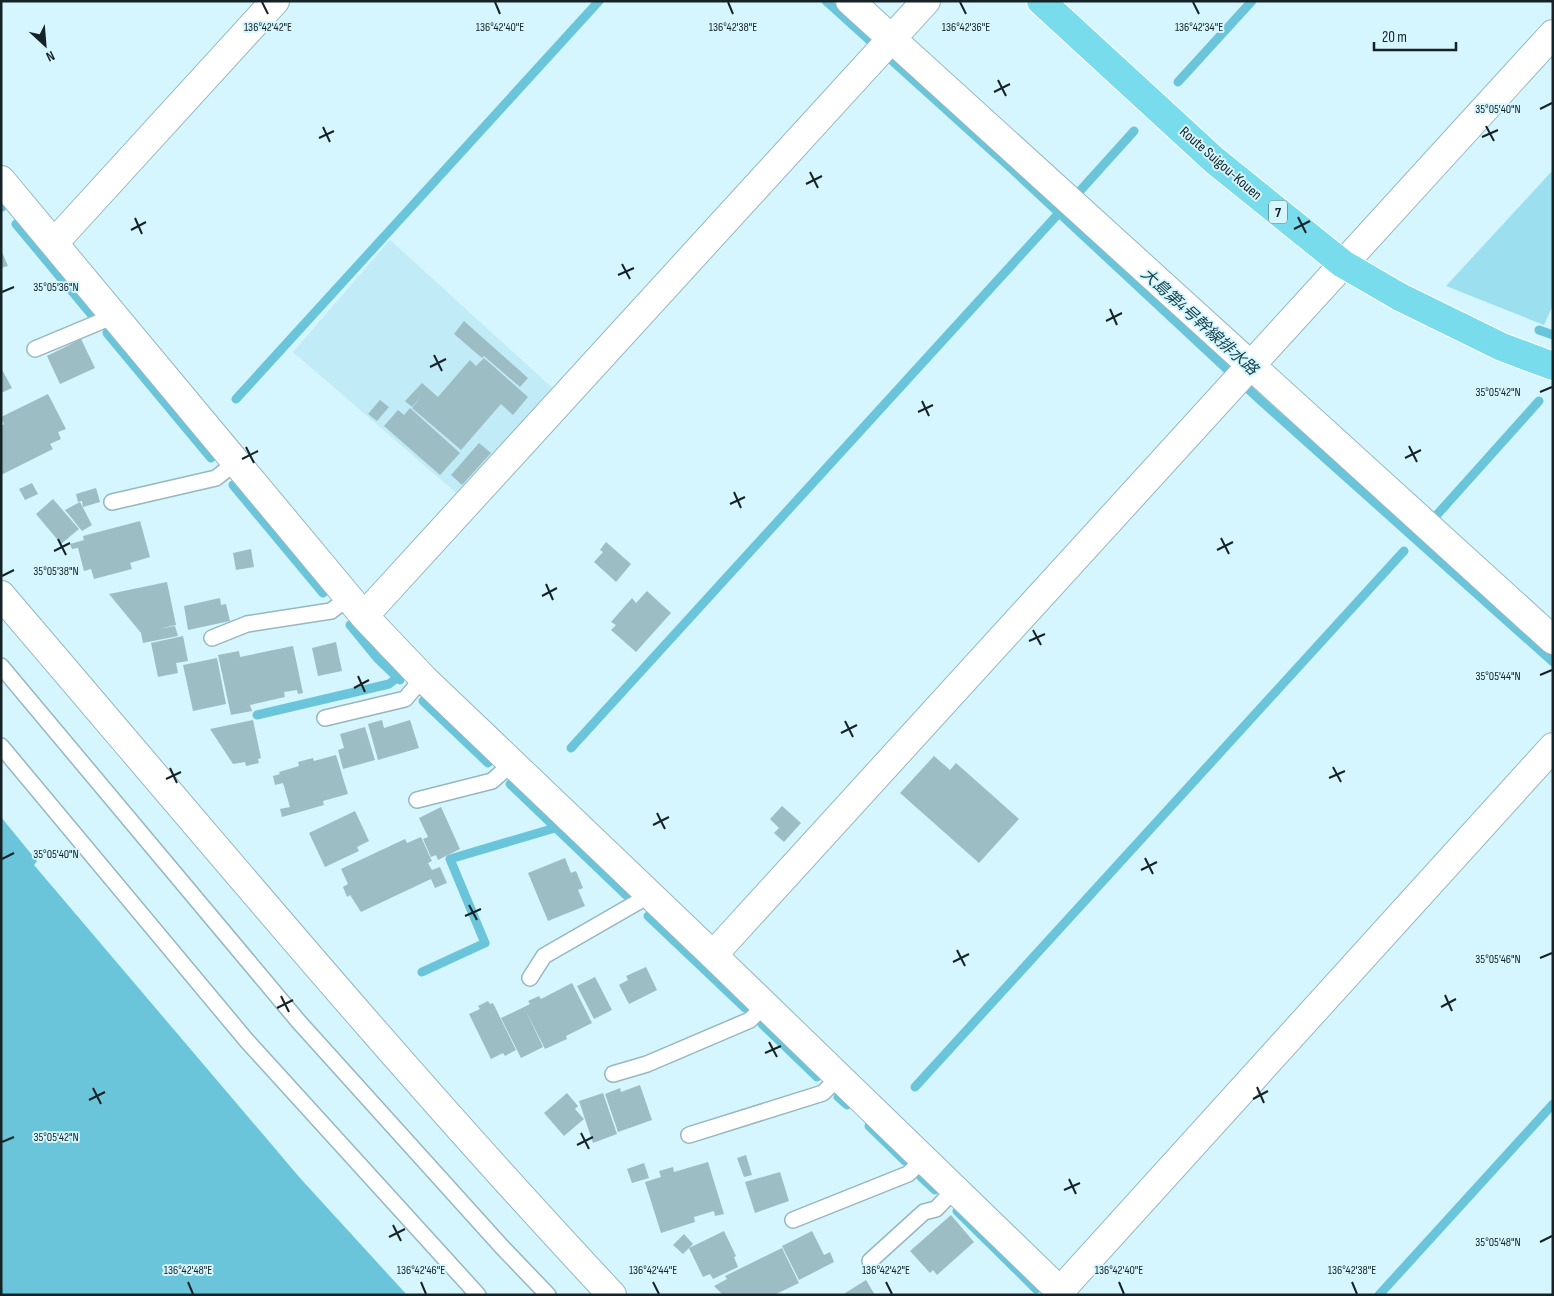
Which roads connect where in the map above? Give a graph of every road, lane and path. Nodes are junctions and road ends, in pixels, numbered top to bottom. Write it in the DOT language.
graph roads {
  1 [pos="275,1"];
  2 [pos="850,1"];
  3 [pos="926,1"];
  4 [pos="1041,1"];
  5 [pos="1553,34"];
  6 [pos="884,46"];
  7 [pos="1,180"];
  8 [pos="54,243"];
  9 [pos="1343,264"];
  10 [pos="114,316"];
  11 [pos="35,349"];
  12 [pos="1553,366"];
  13 [pos="1248,368"];
  14 [pos="236,462"];
  15 [pos="112,502"];
  16 [pos="1,595"];
  17 [pos="356,607"];
  18 [pos="212,638"];
  19 [pos="1553,640"];
  20 [pos="1,666"];
  21 [pos="423,678"];
  22 [pos="325,718"];
  23 [pos="1,746"];
  24 [pos="1553,747"];
  25 [pos="512,763"];
  26 [pos="417,800"];
  27 [pos="650,895"];
  28 [pos="713,956"];
  29 [pos="530,978"];
  30 [pos="765,1005"];
  31 [pos="613,1074"];
  32 [pos="839,1077"];
  33 [pos="689,1135"];
  34 [pos="924,1159"];
  35 [pos="955,1189"];
  36 [pos="793,1220"];
  37 [pos="870,1260"];
  38 [pos="1060,1293"];
  39 [pos="478,1295"];
  40 [pos="548,1295"];
  41 [pos="612,1295"];
  1 -- 8 [label="street"];
  2 -- 6 [label="street"];
  3 -- 6 [label="street"];
  4 -- 9 [label="main road, Route Suigou-Kouen / 7"];
  5 -- 9 [label="street"];
  6 -- 13 [label="street"];
  6 -- 17 [label="street"];
  7 -- 8 [label="street"];
  8 -- 10 [label="street"];
  9 -- 12 [label="main road, Route Suigou-Kouen / 7"];
  9 -- 13 [label="street"];
  10 -- 11 [label="lane"];
  10 -- 14 [label="street"];
  13 -- 19 [label="street"];
  13 -- 28 [label="street"];
  14 -- 15 [label="lane"];
  14 -- 17 [label="street"];
  16 -- 41 [label="street"];
  17 -- 18 [label="lane"];
  17 -- 21 [label="street"];
  20 -- 40 [label="lane"];
  21 -- 22 [label="lane"];
  21 -- 25 [label="street"];
  23 -- 39 [label="lane"];
  24 -- 38 [label="street"];
  25 -- 26 [label="lane"];
  25 -- 27 [label="street"];
  27 -- 28 [label="street"];
  27 -- 29 [label="lane"];
  28 -- 30 [label="street"];
  30 -- 31 [label="lane"];
  30 -- 32 [label="street"];
  32 -- 33 [label="lane"];
  32 -- 34 [label="street"];
  34 -- 35 [label="street"];
  34 -- 36 [label="lane"];
  35 -- 37 [label="lane"];
  35 -- 38 [label="street"];
}
